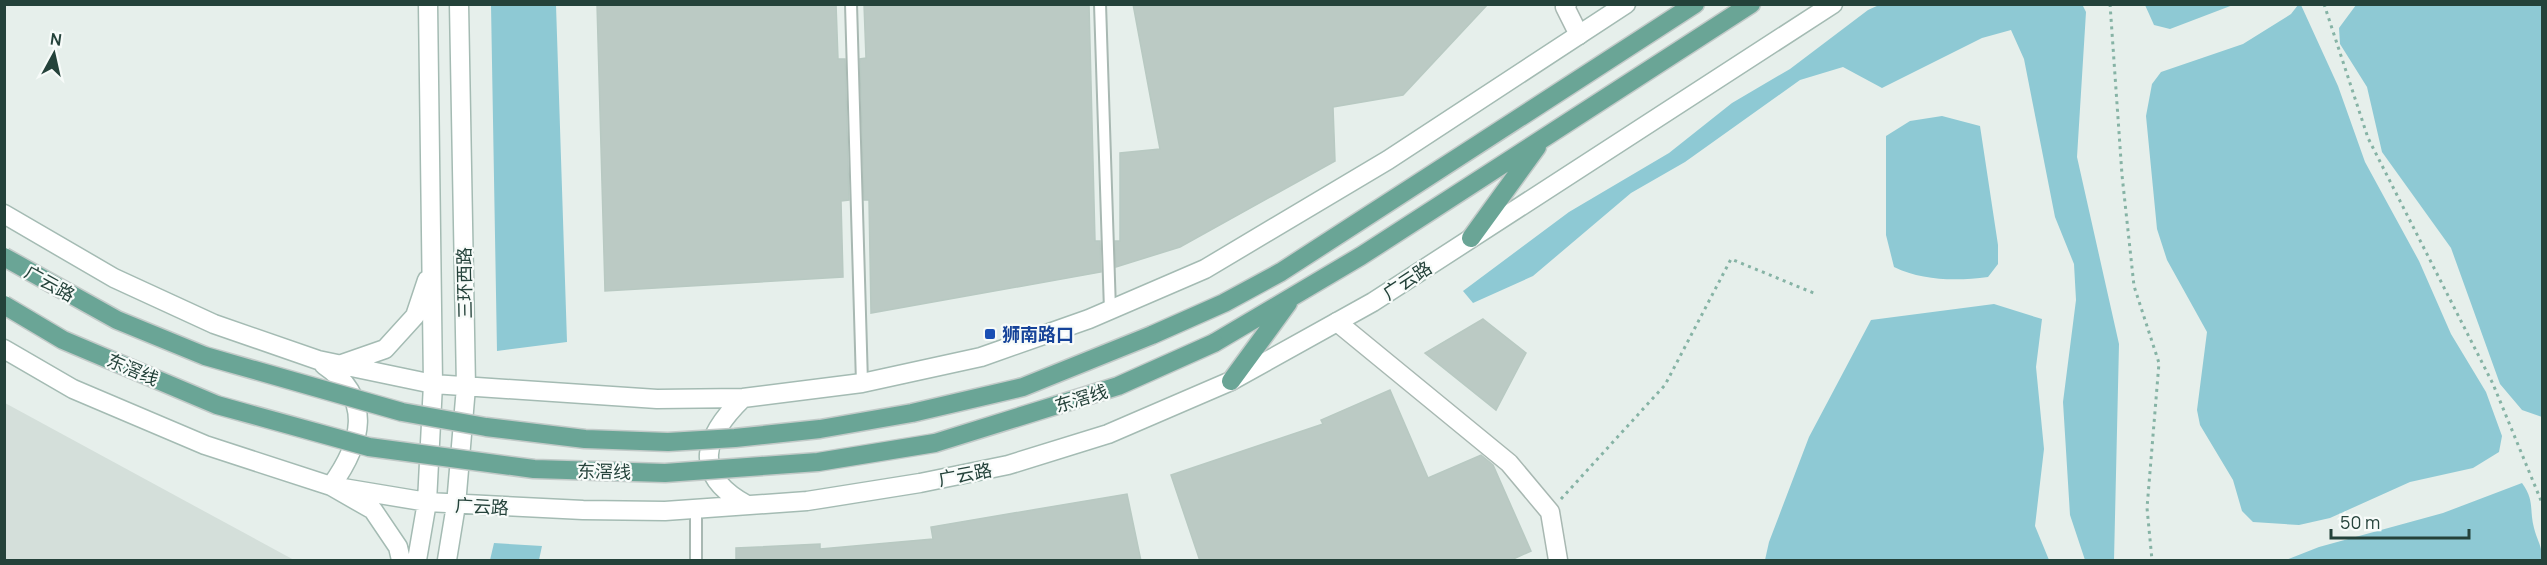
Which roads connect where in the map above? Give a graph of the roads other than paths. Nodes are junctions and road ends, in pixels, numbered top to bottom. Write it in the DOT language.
graph roads {
  1 [pos="428,4"];
  2 [pos="459,4"];
  3 [pos="851,4"];
  4 [pos="1100,4"];
  5 [pos="1626,4"];
  6 [pos="1695,4"];
  7 [pos="1751,4"];
  8 [pos="1833,4"];
  9 [pos="1566,5"];
  10 [pos="1579,35"];
  11 [pos="1542,139"];
  12 [pos="4,214"];
  13 [pos="1471,238"];
  14 [pos="4,257"];
  15 [pos="432,267"];
  16 [pos="1293,296"];
  17 [pos="4,305"];
  18 [pos="1110,310"];
  19 [pos="1337,322"];
  20 [pos="4,349"];
  21 [pos="318,360"];
  22 [pos="340,365"];
  23 [pos="1231,381"];
  24 [pos="862,383"];
  25 [pos="433,384"];
  26 [pos="466,387"];
  27 [pos="743,398"];
  28 [pos="331,486"];
  29 [pos="427,502"];
  30 [pos="456,505"];
  31 [pos="747,505"];
  32 [pos="696,509"];
  33 [pos="401,561"];
  34 [pos="417,561"];
  35 [pos="447,561"];
  36 [pos="696,561"];
  37 [pos="1558,561"];
  1 -- 15 [label="main road, 三环西路"];
  2 -- 26 [label="main road, 三环西路"];
  3 -- 24 [label="lane"];
  4 -- 18 [label="lane"];
  5 -- 10 [label="main road"];
  6 -- 14 [label="main road, 广云路, bridge"];
  7 -- 11 [label="main road"];
  8 -- 13 [label="main road, 广云路"];
  9 -- 10 [label="main road"];
  10 -- 18 [label="main road"];
  11 -- 13 [label="main road"];
  11 -- 16 [label="main road"];
  12 -- 21 [label="main road"];
  13 -- 19 [label="main road, 广云路"];
  15 -- 22 [label="main road"];
  15 -- 25 [label="main road, 三环西路"];
  16 -- 17 [label="main road, 东滘线, bridge"];
  16 -- 23 [label="main road"];
  18 -- 24 [label="main road"];
  19 -- 23 [label="main road, 广云路"];
  19 -- 37 [label="main road"];
  20 -- 28 [label="main road, 广云路"];
  21 -- 22 [label="main road"];
  21 -- 28 [label="main road"];
  22 -- 25 [label="main road"];
  23 -- 31 [label="main road, 广云路"];
  24 -- 27 [label="main road"];
  25 -- 26 [label="main road"];
  25 -- 29 [label="main road, 三环西路"];
  26 -- 27 [label="main road"];
  26 -- 30 [label="main road, 三环西路"];
  27 -- 31 [label="main road"];
  28 -- 29 [label="main road, 广云路"];
  28 -- 33 [label="main road"];
  29 -- 30 [label="main road, 广云路"];
  29 -- 34 [label="main road, 三环西路"];
  30 -- 32 [label="main road, 广云路"];
  30 -- 35 [label="main road, 三环西路"];
  31 -- 32 [label="main road, 广云路"];
  32 -- 36 [label="lane"];
}
